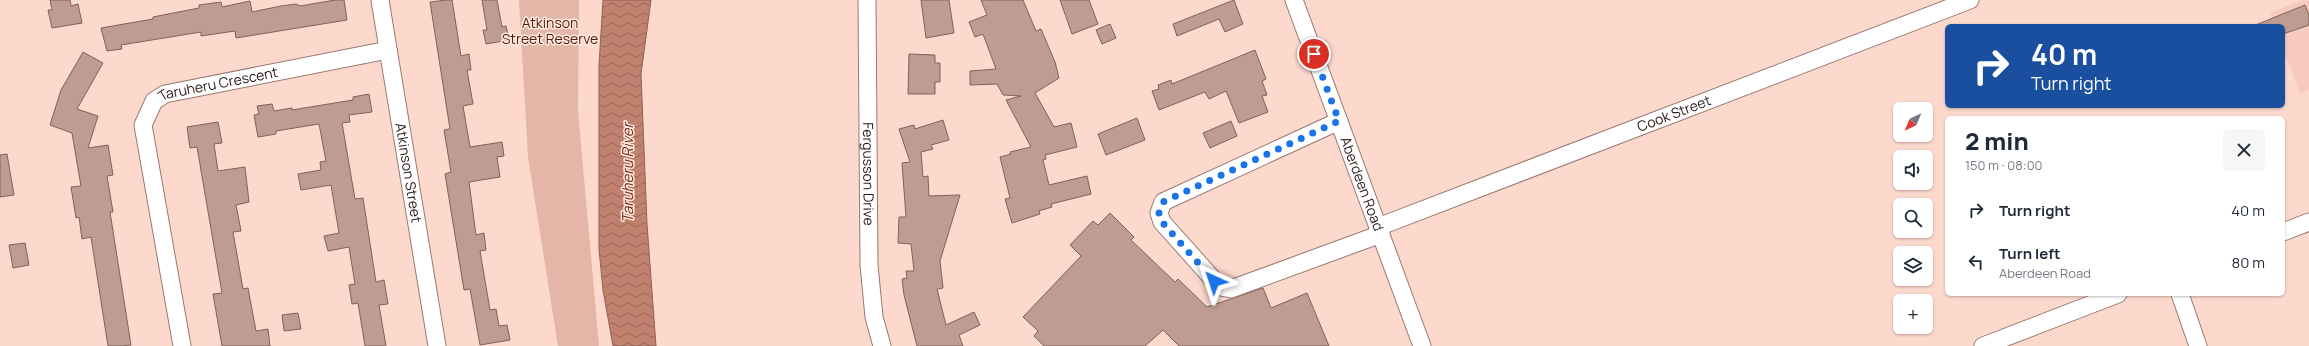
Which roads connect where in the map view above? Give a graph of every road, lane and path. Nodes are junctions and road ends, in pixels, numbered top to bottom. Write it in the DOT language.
graph roads {
  1 [pos="380,0"];
  2 [pos="867,0"];
  3 [pos="1294,0"];
  4 [pos="1970,0"];
  5 [pos="388,50"];
  6 [pos="1339,121"];
  7 [pos="2309,222"];
  8 [pos="1379,230"];
  9 [pos="2285,231"];
  10 [pos="2113,296"];
  11 [pos="2181,296"];
  12 [pos="182,346"];
  13 [pos="437,346"];
  14 [pos="882,346"];
  15 [pos="1422,346"];
  16 [pos="1983,346"];
  17 [pos="2198,346"];
  1 -- 5 [label="street, Atkinson Street"];
  2 -- 14 [label="street, Fergusson Drive"];
  3 -- 6 [label="street, Aberdeen Road"];
  4 -- 8 [label="street, Cook Street"];
  5 -- 12 [label="street, Taruheru Crescent"];
  5 -- 13 [label="street, Atkinson Street"];
  6 -- 8 [label="street, Aberdeen Road"];
  6 -- 8 [label="street, Cook Street"];
  7 -- 9 [label="street"];
  8 -- 15 [label="street, Aberdeen Road"];
  10 -- 16 [label="street"];
  11 -- 17 [label="street"];
}
